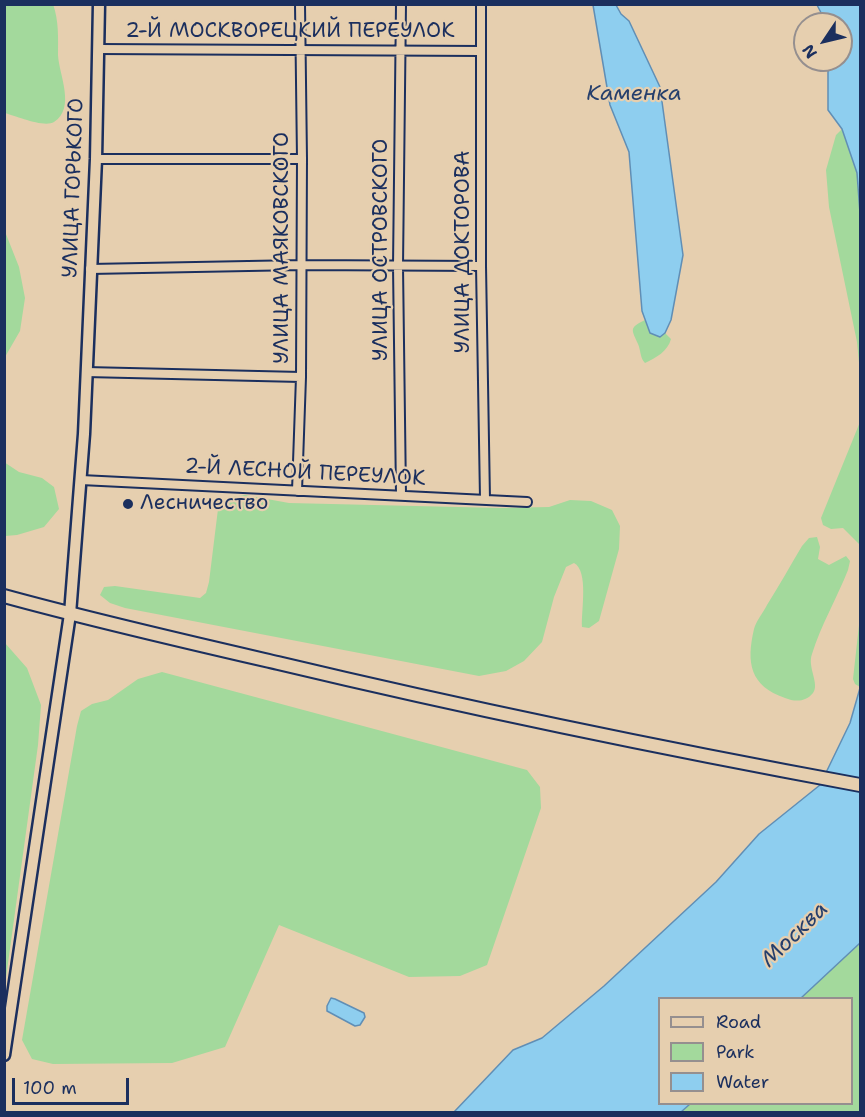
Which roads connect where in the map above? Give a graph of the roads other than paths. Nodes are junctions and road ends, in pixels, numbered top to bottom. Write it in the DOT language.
graph roads {
  1 [pos="99,4"];
  2 [pos="300,4"];
  3 [pos="401,4"];
  4 [pos="480,4"];
  5 [pos="98,49"];
  6 [pos="300,50"];
  7 [pos="401,51"];
  8 [pos="481,51"];
  9 [pos="96,159"];
  10 [pos="302,159"];
  11 [pos="301,265"];
  12 [pos="398,266"];
  13 [pos="481,266"];
  14 [pos="90,269"];
  15 [pos="86,372"];
  16 [pos="301,377"];
  17 [pos="81,480"];
  18 [pos="297,491"];
  19 [pos="401,495"];
  20 [pos="485,499"];
  21 [pos="526,502"];
  22 [pos="4,596"];
  23 [pos="70,614"];
  24 [pos="861,785"];
  25 [pos="4,1055"];
  1 -- 5 [label="main road, УЛИЦА ГОРЬКОГО"];
  2 -- 6 [label="street, УЛИЦА МАЯКОВСКОГО"];
  3 -- 7 [label="street, УЛИЦА ОСТРОВСКОГО"];
  4 -- 8 [label="street, УЛИЦА ДОКТОРОВА"];
  5 -- 6 [label="street, 2-Й МОСКВОРЕЦКИЙ ПЕРЕУЛОК"];
  5 -- 9 [label="main road, УЛИЦА ГОРЬКОГО"];
  6 -- 7 [label="street, 2-Й МОСКВОРЕЦКИЙ ПЕРЕУЛОК"];
  6 -- 10 [label="street, УЛИЦА МАЯКОВСКОГО"];
  7 -- 8 [label="street, 2-Й МОСКВОРЕЦКИЙ ПЕРЕУЛОК"];
  7 -- 12 [label="street, УЛИЦА ОСТРОВСКОГО"];
  8 -- 13 [label="street, УЛИЦА ДОКТОРОВА"];
  9 -- 10 [label="street"];
  9 -- 14 [label="main road, УЛИЦА ГОРЬКОГО"];
  10 -- 11 [label="street, УЛИЦА МАЯКОВСКОГО"];
  11 -- 12 [label="street"];
  11 -- 14 [label="street"];
  11 -- 16 [label="street, УЛИЦА МАЯКОВСКОГО"];
  12 -- 13 [label="street"];
  12 -- 19 [label="street, УЛИЦА ОСТРОВСКОГО"];
  13 -- 20 [label="street, УЛИЦА ДОКТОРОВА"];
  14 -- 15 [label="main road, УЛИЦА ГОРЬКОГО"];
  15 -- 16 [label="street"];
  15 -- 17 [label="main road, УЛИЦА ГОРЬКОГО"];
  16 -- 18 [label="street, УЛИЦА МАЯКОВСКОГО"];
  17 -- 18 [label="street, 2-Й ЛЕСНОЙ ПЕРЕУЛОК"];
  17 -- 23 [label="main road, УЛИЦА ГОРЬКОГО"];
  18 -- 19 [label="street, 2-Й ЛЕСНОЙ ПЕРЕУЛОК"];
  19 -- 20 [label="street, 2-Й ЛЕСНОЙ ПЕРЕУЛОК"];
  20 -- 21 [label="street, 2-Й ЛЕСНОЙ ПЕРЕУЛОК"];
  22 -- 23 [label="highway"];
  23 -- 24 [label="highway"];
  23 -- 25 [label="main road, УЛИЦА ГОРЬКОГО"];
}
